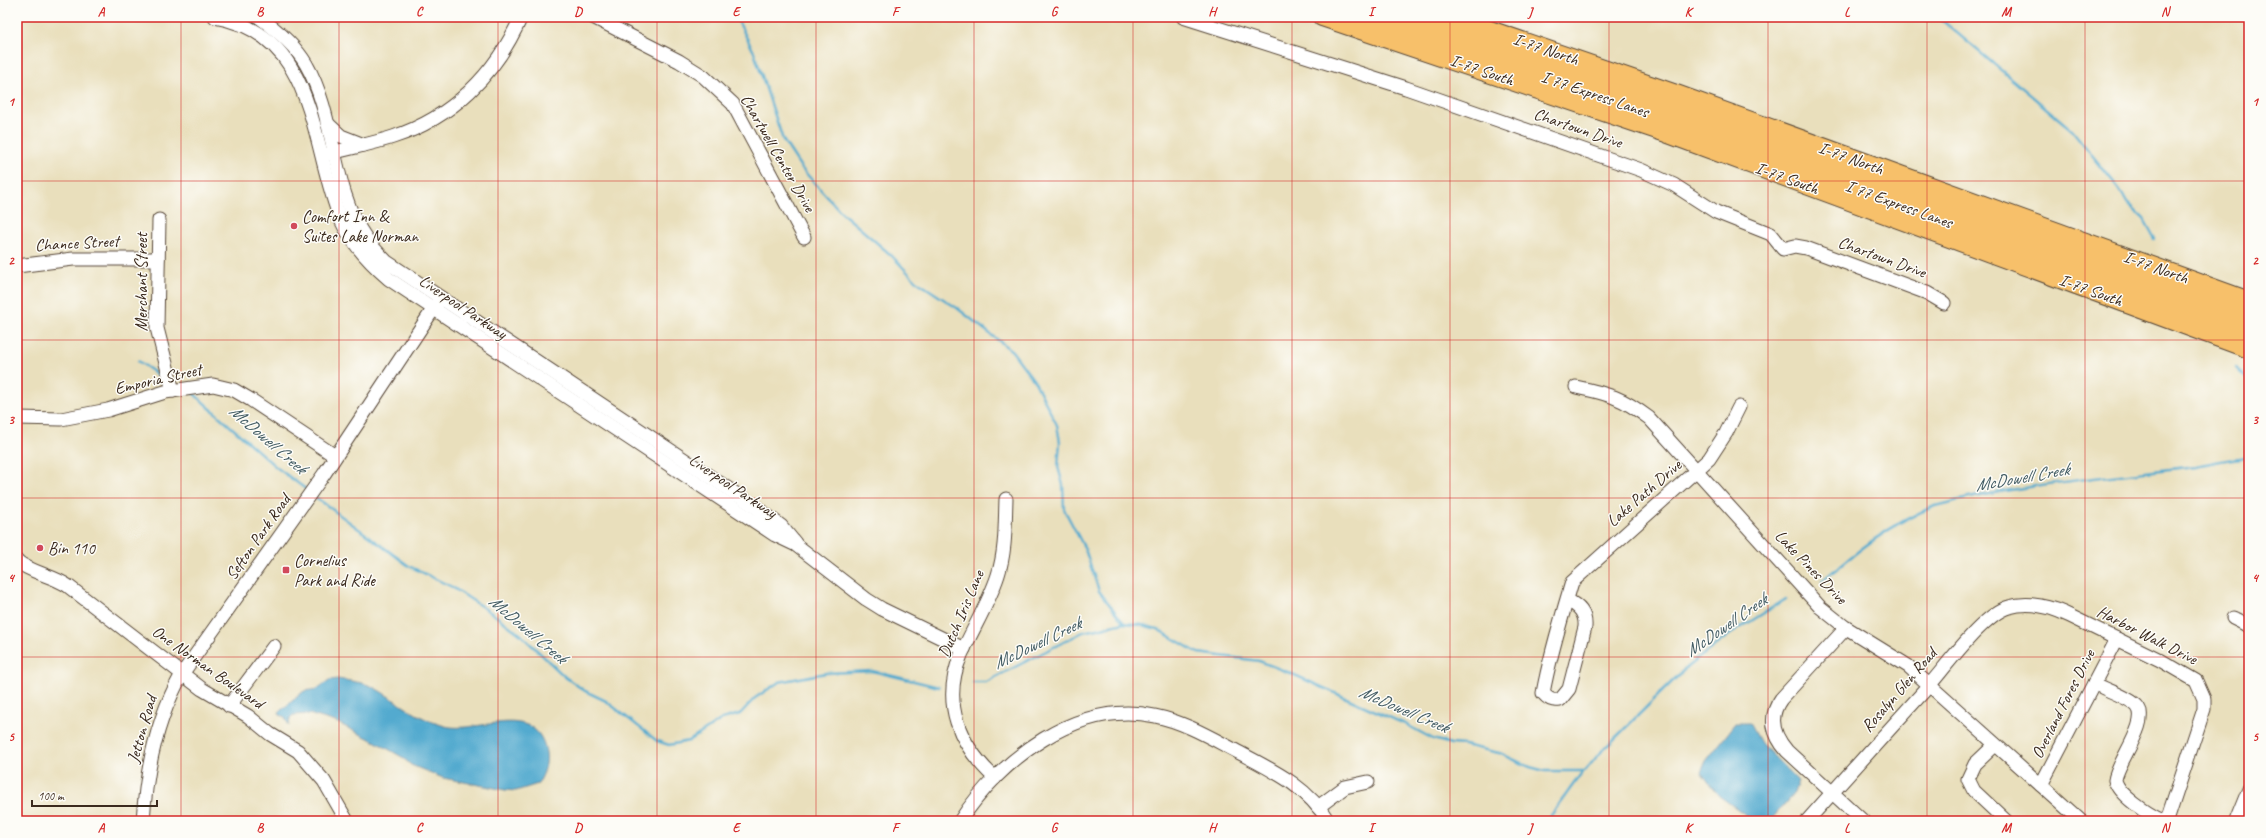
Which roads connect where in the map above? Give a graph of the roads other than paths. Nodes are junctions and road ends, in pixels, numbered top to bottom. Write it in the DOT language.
graph roads {
  1 [pos="215,17"];
  2 [pos="259,17"];
  3 [pos="520,17"];
  4 [pos="593,17"];
  5 [pos="1183,17"];
  6 [pos="1322,17"];
  7 [pos="1366,17"];
  8 [pos="1408,17"];
  9 [pos="1440,17"];
  10 [pos="1452,17"];
  11 [pos="1506,50"];
  12 [pos="327,122"];
  13 [pos="364,145"];
  14 [pos="329,154"];
  15 [pos="1769,171"];
  16 [pos="1876,196"];
  17 [pos="159,220"];
  18 [pos="804,237"];
  19 [pos="158,259"];
  20 [pos="19,264"];
  21 [pos="2249,301"];
  22 [pos="1944,303"];
  23 [pos="437,304"];
  24 [pos="2249,316"];
  25 [pos="2249,334"];
  26 [pos="2249,349"];
  27 [pos="1576,387"];
  28 [pos="173,391"];
  29 [pos="1739,407"];
  30 [pos="17,418"];
  31 [pos="335,456"];
  32 [pos="1697,471"];
  33 [pos="1006,499"];
  34 [pos="20,566"];
  35 [pos="1567,600"];
  36 [pos="2033,605"];
  37 [pos="2233,618"];
  38 [pos="2249,626"];
  39 [pos="1846,628"];
  40 [pos="2117,639"];
  41 [pos="274,646"];
  42 [pos="964,649"];
  43 [pos="182,674"];
  44 [pos="2094,683"];
  45 [pos="1929,686"];
  46 [pos="229,706"];
  47 [pos="1996,745"];
  48 [pos="995,778"];
  49 [pos="1368,782"];
  50 [pos="2041,785"];
  51 [pos="2249,789"];
  52 [pos="1831,794"];
  53 [pos="1318,807"];
  54 [pos="143,821"];
  55 [pos="347,821"];
  56 [pos="960,821"];
  57 [pos="1328,821"];
  58 [pos="1807,821"];
  59 [pos="1863,821"];
  60 [pos="2006,821"];
  61 [pos="2081,821"];
  62 [pos="2163,821"];
  63 [pos="2167,821"];
  64 [pos="2236,821"];
  1 -- 14 [label="street, Liverpool Parkway"];
  2 -- 12 [label="street, Liverpool Parkway"];
  3 -- 13 [label="street"];
  4 -- 18 [label="street, Chartwell Center Drive"];
  5 -- 22 [label="street, Chartown Drive"];
  6 -- 15 [label="highway, I-77 South"];
  7 -- 16 [label="highway, I 77 Express Lanes"];
  8 -- 11 [label="highway, I 77 Express Lanes"];
  9 -- 11 [label="highway"];
  10 -- 21 [label="highway, I-77 North"];
  11 -- 24 [label="highway, I 77 Express Lanes"];
  12 -- 13 [label="street"];
  12 -- 14 [label="street, Liverpool Parkway"];
  13 -- 14 [label="street"];
  14 -- 23 [label="street, Liverpool Parkway"];
  15 -- 16 [label="highway"];
  15 -- 26 [label="highway, I-77 South"];
  16 -- 25 [label="highway, I 77 Express Lanes"];
  17 -- 19 [label="street, Merchant Street"];
  19 -- 20 [label="street, Chance Street"];
  19 -- 28 [label="street, Merchant Street"];
  23 -- 31 [label="street, Sefton Park Road"];
  23 -- 42 [label="street, Liverpool Parkway"];
  27 -- 32 [label="street, Lake Pines Drive"];
  28 -- 30 [label="street, Emporia Street"];
  28 -- 31 [label="street, Emporia Street"];
  29 -- 32 [label="street, Lake Path Drive"];
  31 -- 43 [label="street, Sefton Park Road"];
  32 -- 35 [label="street, Lake Path Drive"];
  32 -- 39 [label="street, Lake Pines Drive"];
  33 -- 42 [label="street, Dutch Iris Lane"];
  34 -- 43 [label="street, One Norman Boulevard"];
  35 -- 35 [label="street, Lake Path Drive"];
  36 -- 40 [label="street, Harbor Walk Drive"];
  36 -- 45 [label="street, Rosalyn Glen Road"];
  37 -- 38 [label="street"];
  39 -- 45 [label="street, Lake Pines Drive"];
  39 -- 52 [label="street"];
  40 -- 44 [label="street, Overland Fores Drive"];
  40 -- 63 [label="street, Harbor Walk Drive"];
  41 -- 46 [label="street"];
  42 -- 48 [label="street, Dutch Iris Lane"];
  43 -- 46 [label="street, One Norman Boulevard"];
  43 -- 54 [label="street, Jetton Road"];
  44 -- 50 [label="street, Overland Fores Drive"];
  44 -- 62 [label="street"];
  45 -- 47 [label="street, Lake Pines Drive"];
  45 -- 52 [label="street, Rosalyn Glen Road"];
  46 -- 55 [label="street, One Norman Boulevard"];
  47 -- 50 [label="street, Lake Pines Drive"];
  47 -- 60 [label="street"];
  48 -- 53 [label="street"];
  48 -- 56 [label="street"];
  49 -- 53 [label="street"];
  50 -- 61 [label="street, Lake Pines Drive"];
  51 -- 64 [label="street"];
  52 -- 58 [label="street, Rosalyn Glen Road"];
  52 -- 59 [label="street"];
  53 -- 57 [label="street"];
}
